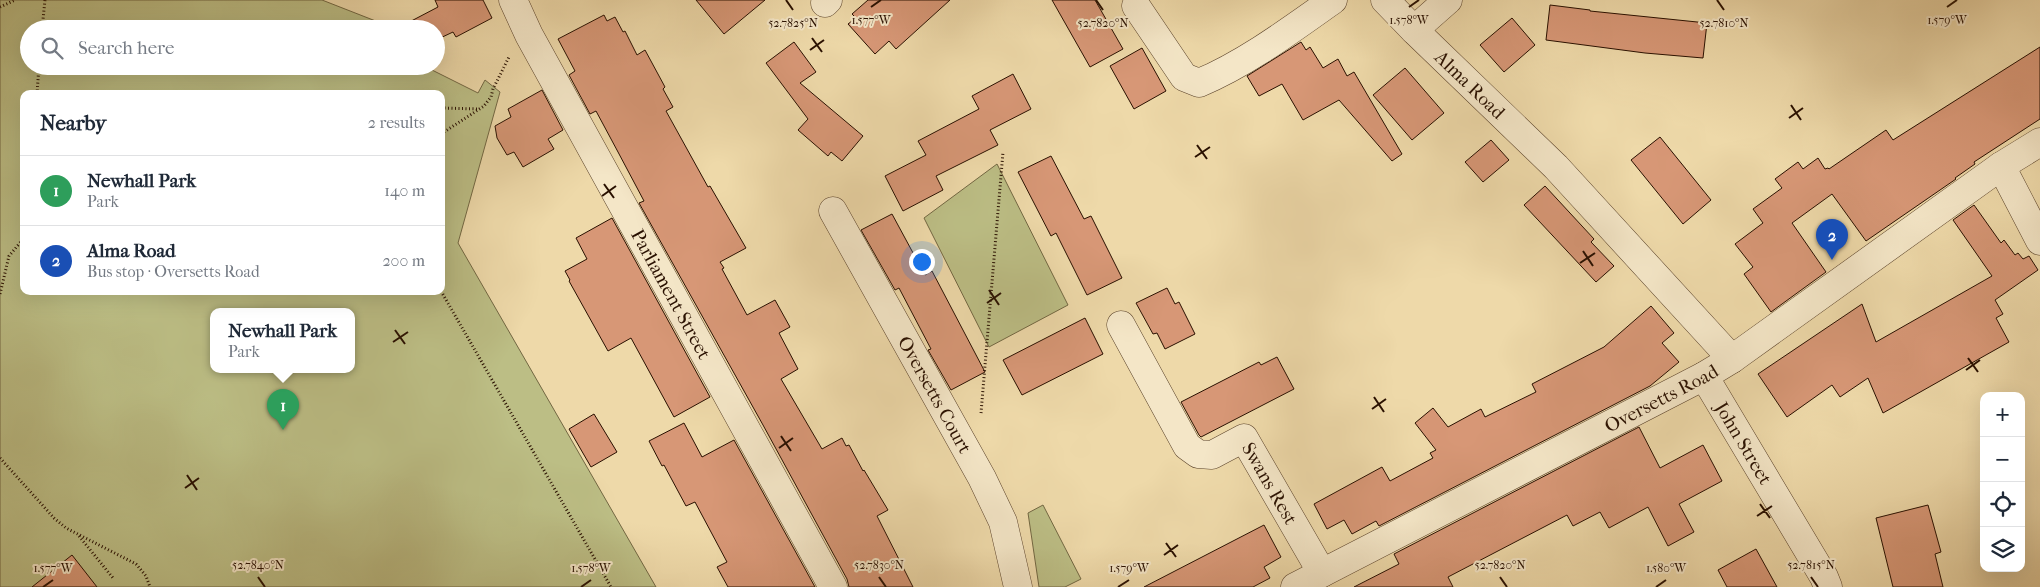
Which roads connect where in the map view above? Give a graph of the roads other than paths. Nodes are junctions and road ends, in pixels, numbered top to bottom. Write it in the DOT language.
graph roads {
  1 [pos="513,0"];
  2 [pos="1333,0"];
  3 [pos="1386,0"];
  4 [pos="1448,0"];
  5 [pos="1136,6"];
  6 [pos="1414,30"];
  7 [pos="2040,142"];
  8 [pos="2002,166"];
  9 [pos="833,211"];
  10 [pos="2040,241"];
  11 [pos="1121,325"];
  12 [pos="1732,359"];
  13 [pos="1704,376"];
  14 [pos="1322,573"];
  15 [pos="1819,584"];
  16 [pos="833,587"];
  17 [pos="1018,587"];
  18 [pos="1295,587"];
  1 -- 16 [label="street, Parliament Street"];
  2 -- 5 [label="street"];
  3 -- 6 [label="street, Alma Road"];
  4 -- 6 [label="street"];
  6 -- 12 [label="street, Alma Road"];
  7 -- 8 [label="street, Oversetts Road"];
  8 -- 10 [label="street"];
  8 -- 12 [label="street, Oversetts Road"];
  9 -- 17 [label="street, Oversetts Court"];
  11 -- 14 [label="street, Swans Rest"];
  12 -- 13 [label="street, Oversetts Road"];
  13 -- 14 [label="street, Oversetts Road"];
  13 -- 15 [label="street, John Street"];
  14 -- 18 [label="street, Oversetts Road"];
}
